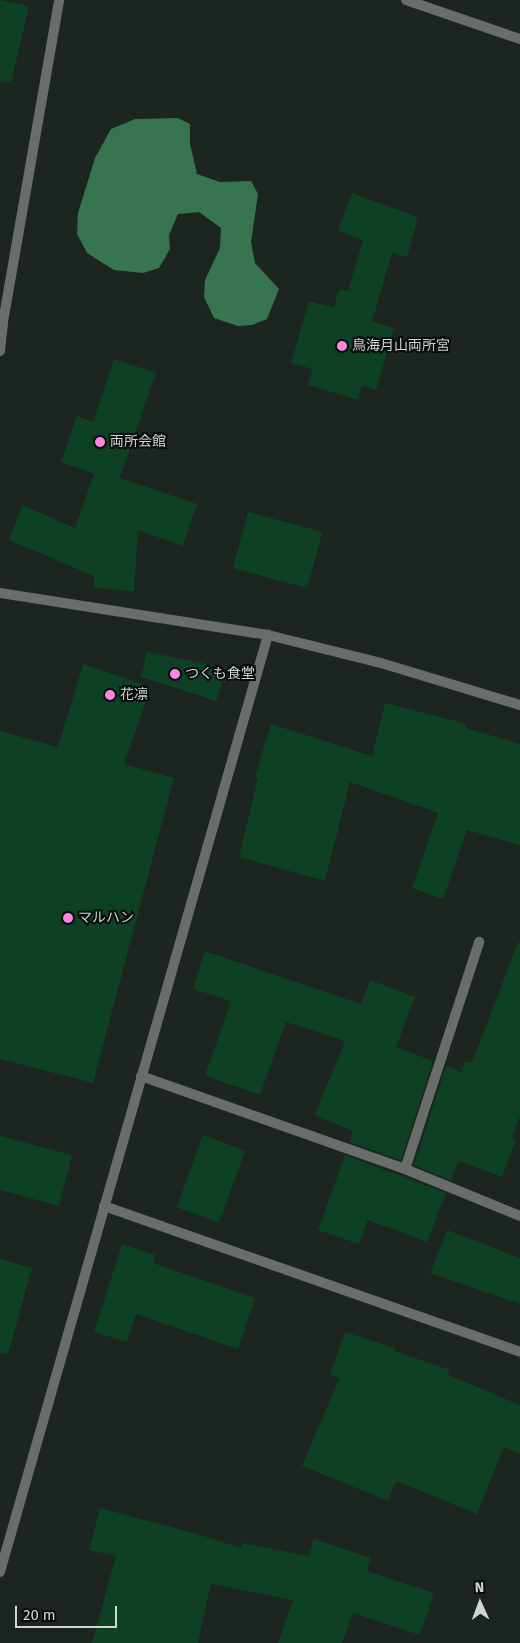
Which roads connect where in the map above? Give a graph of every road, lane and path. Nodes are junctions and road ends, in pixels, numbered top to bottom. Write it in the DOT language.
graph roads {
  1 [pos="59,0"];
  2 [pos="406,0"];
  3 [pos="520,39"];
  4 [pos="0,351"];
  5 [pos="0,593"];
  6 [pos="268,635"];
  7 [pos="520,705"];
  8 [pos="479,942"];
  9 [pos="141,1076"];
  10 [pos="405,1168"];
  11 [pos="104,1206"];
  12 [pos="520,1216"];
  13 [pos="520,1352"];
  14 [pos="0,1572"];
  1 -- 4 [label="street"];
  2 -- 3 [label="street"];
  5 -- 6 [label="street"];
  6 -- 7 [label="street"];
  6 -- 9 [label="street"];
  8 -- 10 [label="street"];
  9 -- 10 [label="street"];
  9 -- 11 [label="street"];
  10 -- 12 [label="street"];
  11 -- 13 [label="street"];
  11 -- 14 [label="street"];
}
